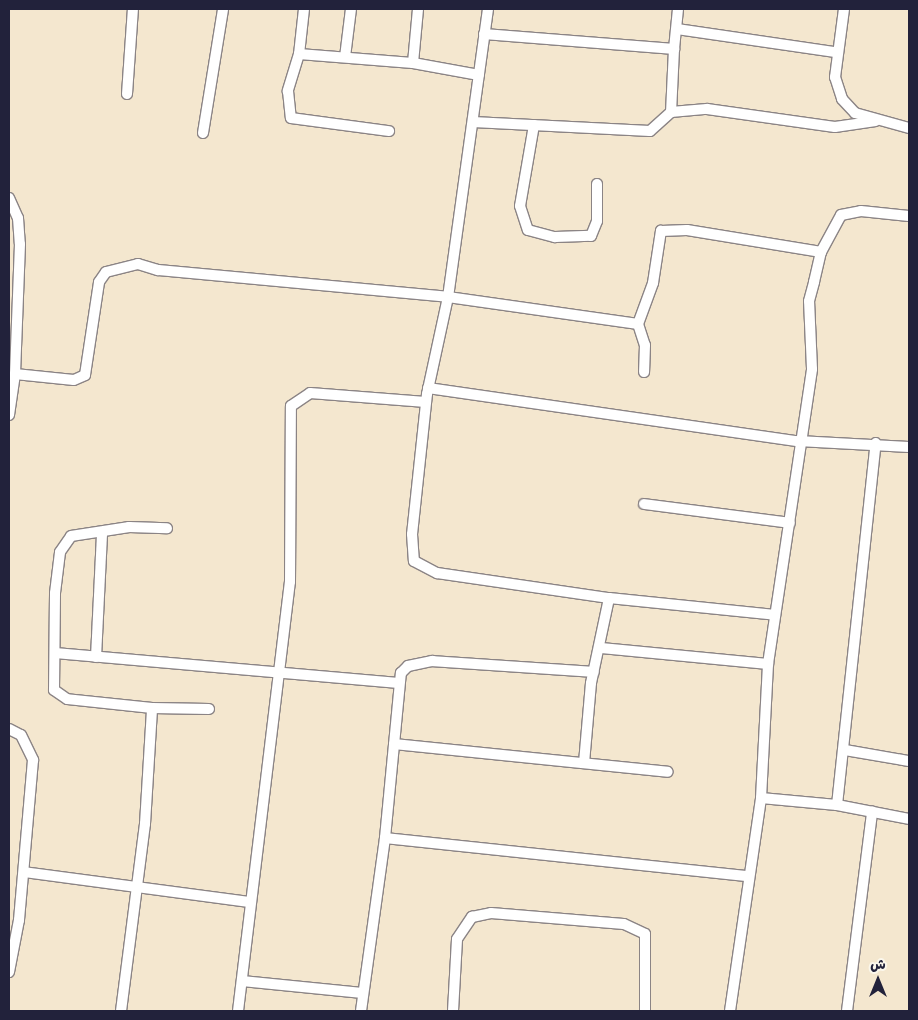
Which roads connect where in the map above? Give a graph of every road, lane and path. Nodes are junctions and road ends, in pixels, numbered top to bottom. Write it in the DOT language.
graph roads {
  1 [pos="133,9"];
  2 [pos="223,9"];
  3 [pos="304,9"];
  4 [pos="350,9"];
  5 [pos="418,9"];
  6 [pos="488,9"];
  7 [pos="678,9"];
  8 [pos="844,9"];
  9 [pos="677,29"];
  10 [pos="484,34"];
  11 [pos="674,49"];
  12 [pos="836,52"];
  13 [pos="299,54"];
  14 [pos="345,57"];
  15 [pos="412,63"];
  16 [pos="479,75"];
  17 [pos="127,94"];
  18 [pos="671,112"];
  19 [pos="876,121"];
  20 [pos="473,122"];
  21 [pos="534,125"];
  22 [pos="909,128"];
  23 [pos="389,131"];
  24 [pos="203,133"];
  25 [pos="597,184"];
  26 [pos="9,198"];
  27 [pos="909,216"];
  28 [pos="820,252"];
  29 [pos="448,297"];
  30 [pos="638,324"];
  31 [pos="644,372"];
  32 [pos="15,374"];
  33 [pos="428,388"];
  34 [pos="426,402"];
  35 [pos="9,409"];
  36 [pos="798,441"];
  37 [pos="876,443"];
  38 [pos="909,448"];
  39 [pos="644,504"];
  40 [pos="790,523"];
  41 [pos="167,528"];
  42 [pos="102,533"];
  43 [pos="609,598"];
  44 [pos="775,615"];
  45 [pos="601,648"];
  46 [pos="55,653"];
  47 [pos="96,657"];
  48 [pos="768,664"];
  49 [pos="594,672"];
  50 [pos="279,674"];
  51 [pos="399,683"];
  52 [pos="152,708"];
  53 [pos="209,709"];
  54 [pos="9,729"];
  55 [pos="394,744"];
  56 [pos="845,750"];
  57 [pos="909,761"];
  58 [pos="584,763"];
  59 [pos="668,772"];
  60 [pos="761,798"];
  61 [pos="837,805"];
  62 [pos="872,812"];
  63 [pos="909,818"];
  64 [pos="385,838"];
  65 [pos="24,872"];
  66 [pos="748,876"];
  67 [pos="138,887"];
  68 [pos="248,902"];
  69 [pos="9,972"];
  70 [pos="242,981"];
  71 [pos="362,993"];
  72 [pos="121,1011"];
  73 [pos="238,1011"];
  74 [pos="361,1011"];
  75 [pos="453,1011"];
  76 [pos="645,1011"];
  77 [pos="730,1011"];
  78 [pos="847,1011"];
  1 -- 17 [label="street"];
  2 -- 24 [label="street"];
  3 -- 13 [label="street"];
  4 -- 14 [label="street"];
  5 -- 15 [label="street"];
  6 -- 10 [label="street"];
  7 -- 9 [label="street"];
  8 -- 12 [label="street"];
  9 -- 11 [label="street"];
  9 -- 12 [label="street"];
  10 -- 11 [label="street"];
  10 -- 16 [label="street"];
  11 -- 18 [label="street"];
  12 -- 19 [label="street"];
  13 -- 14 [label="street"];
  13 -- 23 [label="street"];
  14 -- 15 [label="street"];
  15 -- 16 [label="street"];
  16 -- 20 [label="street"];
  18 -- 19 [label="street"];
  18 -- 21 [label="street"];
  19 -- 22 [label="street"];
  20 -- 21 [label="street"];
  20 -- 29 [label="street"];
  21 -- 25 [label="street"];
  26 -- 32 [label="street"];
  27 -- 28 [label="street"];
  28 -- 30 [label="street"];
  28 -- 36 [label="street"];
  29 -- 30 [label="street"];
  29 -- 32 [label="street"];
  29 -- 33 [label="street"];
  30 -- 31 [label="street"];
  32 -- 35 [label="street"];
  33 -- 34 [label="street"];
  33 -- 36 [label="street"];
  34 -- 43 [label="street"];
  34 -- 50 [label="street"];
  36 -- 37 [label="street"];
  36 -- 40 [label="street"];
  37 -- 38 [label="street"];
  37 -- 56 [label="street"];
  39 -- 40 [label="street"];
  40 -- 44 [label="street"];
  41 -- 42 [label="street"];
  42 -- 46 [label="street"];
  42 -- 47 [label="street"];
  43 -- 44 [label="street"];
  43 -- 45 [label="street"];
  44 -- 48 [label="street"];
  45 -- 48 [label="street"];
  45 -- 49 [label="street"];
  46 -- 47 [label="street"];
  46 -- 52 [label="street"];
  47 -- 50 [label="street"];
  48 -- 60 [label="street"];
  49 -- 51 [label="street"];
  49 -- 58 [label="street"];
  50 -- 51 [label="street"];
  50 -- 68 [label="street"];
  51 -- 55 [label="street"];
  52 -- 53 [label="street"];
  52 -- 67 [label="street"];
  54 -- 65 [label="street"];
  55 -- 58 [label="street"];
  55 -- 64 [label="street"];
  56 -- 57 [label="street"];
  56 -- 61 [label="street"];
  58 -- 59 [label="street"];
  60 -- 61 [label="street"];
  60 -- 66 [label="street"];
  61 -- 62 [label="street"];
  62 -- 63 [label="street"];
  62 -- 78 [label="street"];
  64 -- 66 [label="street"];
  64 -- 71 [label="street"];
  65 -- 67 [label="street"];
  65 -- 69 [label="street"];
  66 -- 77 [label="street"];
  67 -- 68 [label="street"];
  67 -- 72 [label="street"];
  68 -- 70 [label="street"];
  70 -- 71 [label="street"];
  70 -- 73 [label="street"];
  71 -- 74 [label="street"];
  75 -- 76 [label="street"];
}
